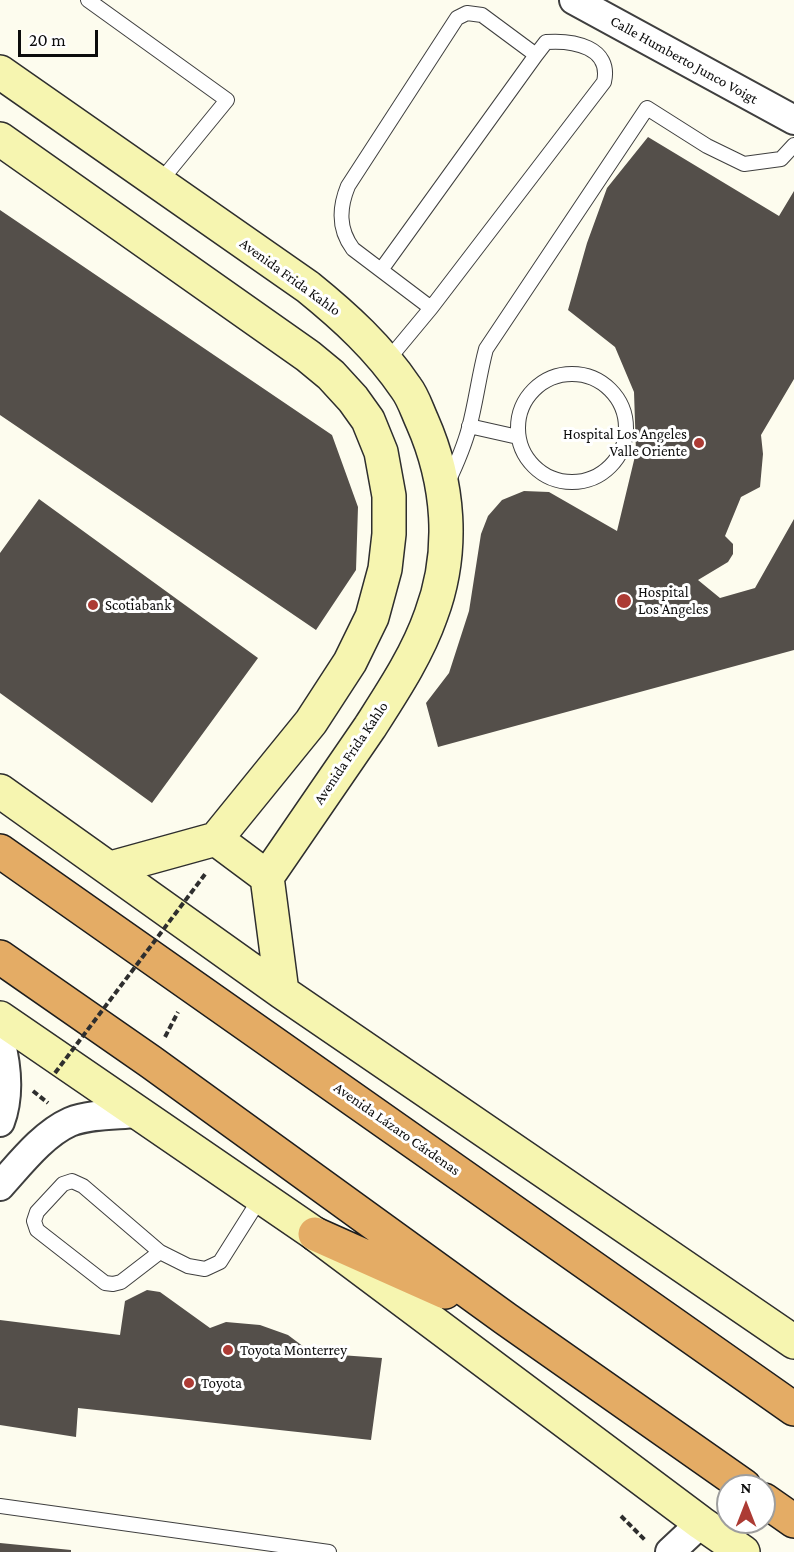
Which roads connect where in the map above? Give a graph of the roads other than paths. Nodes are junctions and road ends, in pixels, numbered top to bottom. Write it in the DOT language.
graph roads {
  1 [pos="88,0"];
  2 [pos="574,0"];
  3 [pos="536,55"];
  4 [pos="0,72"];
  5 [pos="794,120"];
  6 [pos="0,139"];
  7 [pos="794,145"];
  8 [pos="159,183"];
  9 [pos="381,270"];
  10 [pos="431,308"];
  11 [pos="387,361"];
  12 [pos="470,426"];
  13 [pos="518,437"];
  14 [pos="444,491"];
  15 [pos="0,791"];
  16 [pos="216,839"];
  17 [pos="0,851"];
  18 [pos="111,868"];
  19 [pos="267,877"];
  20 [pos="0,957"];
  21 [pos="282,992"];
  22 [pos="0,1018"];
  23 [pos="0,1040"];
  24 [pos="136,1113"];
  25 [pos="0,1122"];
  26 [pos="0,1186"];
  27 [pos="261,1197"];
  28 [pos="315,1234"];
  29 [pos="160,1252"];
  30 [pos="506,1318"];
  31 [pos="794,1342"];
  32 [pos="794,1409"];
  33 [pos="727,1474"];
  34 [pos="0,1506"];
  35 [pos="776,1508"];
  36 [pos="794,1521"];
  37 [pos="701,1523"];
  38 [pos="660,1548"];
  39 [pos="328,1552"];
  40 [pos="743,1552"];
  1 -- 8 [label="lane"];
  2 -- 5 [label="street, Calle Humberto Junco Voigt"];
  3 -- 9 [label="lane"];
  3 -- 9 [label="lane"];
  3 -- 10 [label="lane"];
  4 -- 8 [label="street, Avenida Frida Kahlo"];
  6 -- 16 [label="street"];
  7 -- 12 [label="lane"];
  8 -- 11 [label="street, Avenida Frida Kahlo"];
  9 -- 10 [label="lane"];
  10 -- 11 [label="lane"];
  11 -- 14 [label="street, Avenida Frida Kahlo"];
  12 -- 13 [label="lane"];
  12 -- 14 [label="lane"];
  13 -- 13 [label="lane"];
  14 -- 19 [label="street, Avenida Frida Kahlo"];
  15 -- 18 [label="street"];
  16 -- 18 [label="street"];
  16 -- 19 [label="street"];
  17 -- 32 [label="highway, Avenida Lázaro Cárdenas"];
  18 -- 21 [label="street"];
  19 -- 21 [label="street"];
  20 -- 30 [label="highway"];
  21 -- 31 [label="street"];
  22 -- 24 [label="street"];
  23 -- 25 [label="street"];
  24 -- 26 [label="street"];
  24 -- 27 [label="street"];
  27 -- 28 [label="street"];
  27 -- 29 [label="lane"];
  28 -- 30 [label="highway"];
  28 -- 37 [label="street"];
  29 -- 29 [label="lane"];
  30 -- 33 [label="highway"];
  34 -- 39 [label="lane"];
  35 -- 36 [label="highway"];
  37 -- 38 [label="street"];
  37 -- 40 [label="street"];
}
